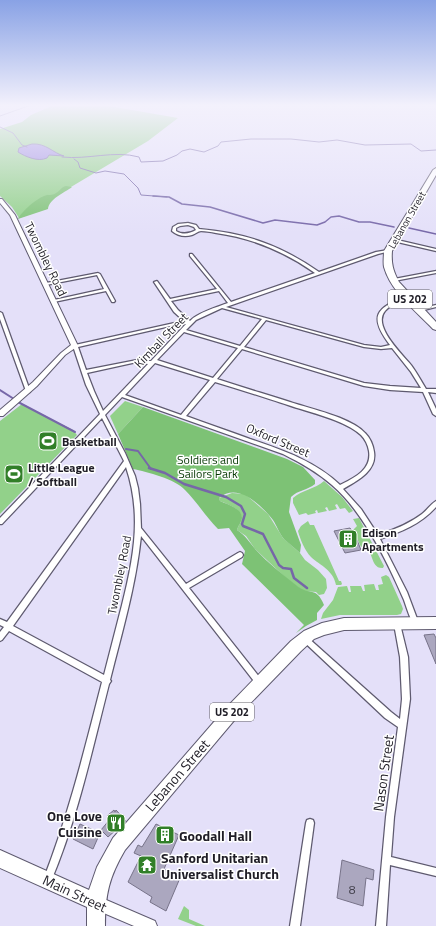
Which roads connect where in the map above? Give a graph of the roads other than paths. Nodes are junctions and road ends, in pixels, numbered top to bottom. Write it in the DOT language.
graph roads {
  1 [pos="436,171"];
  2 [pos="0,200"];
  3 [pos="198,230"];
  4 [pos="394,240"];
  5 [pos="436,250"];
  6 [pos="388,251"];
  7 [pos="191,255"];
  8 [pos="436,272"];
  9 [pos="318,273"];
  10 [pos="394,280"];
  11 [pos="156,282"];
  12 [pos="46,284"];
  13 [pos="106,290"];
  14 [pos="219,290"];
  15 [pos="408,297"];
  16 [pos="169,300"];
  17 [pos="54,301"];
  18 [pos="113,301"];
  19 [pos="231,304"];
  20 [pos="436,306"];
  21 [pos="223,307"];
  22 [pos="420,310"];
  23 [pos="0,313"];
  24 [pos="265,319"];
  25 [pos="189,323"];
  26 [pos="436,327"];
  27 [pos="183,330"];
  28 [pos="75,346"];
  29 [pos="393,346"];
  30 [pos="240,347"];
  31 [pos="153,362"];
  32 [pos="84,372"];
  33 [pos="213,380"];
  34 [pos="28,391"];
  35 [pos="425,391"];
  36 [pos="436,391"];
  37 [pos="121,395"];
  38 [pos="0,414"];
  39 [pos="103,414"];
  40 [pos="436,414"];
  41 [pos="183,416"];
  42 [pos="126,462"];
  43 [pos="340,488"];
  44 [pos="436,503"];
  45 [pos="0,522"];
  46 [pos="139,529"];
  47 [pos="376,538"];
  48 [pos="240,555"];
  49 [pos="186,587"];
  50 [pos="0,622"];
  51 [pos="436,623"];
  52 [pos="396,624"];
  53 [pos="416,624"];
  54 [pos="9,627"];
  55 [pos="0,638"];
  56 [pos="304,638"];
  57 [pos="107,681"];
  58 [pos="260,683"];
  59 [pos="402,726"];
  60 [pos="310,823"];
  61 [pos="0,859"];
  62 [pos="386,860"];
  63 [pos="436,872"];
  64 [pos="48,880"];
  65 [pos="96,902"];
  66 [pos="96,926"];
  67 [pos="150,926"];
  68 [pos="295,926"];
  69 [pos="381,926"];
  1 -- 4 [label="highway, Lebanon Street"];
  2 -- 12 [label="street, Twombley Road"];
  3 -- 3 [label="street"];
  3 -- 9 [label="street"];
  4 -- 5 [label="street"];
  4 -- 6 [label="highway, Lebanon Street"];
  6 -- 9 [label="street, Kimball Street"];
  6 -- 10 [label="highway, Lebanon Street / US 202"];
  7 -- 14 [label="street"];
  8 -- 10 [label="street"];
  9 -- 19 [label="street, Kimball Street"];
  10 -- 15 [label="highway, Lebanon Street / US 202"];
  11 -- 16 [label="street"];
  12 -- 13 [label="street"];
  12 -- 17 [label="street, Twombley Road"];
  13 -- 17 [label="street"];
  13 -- 18 [label="street"];
  14 -- 16 [label="street"];
  14 -- 19 [label="street"];
  15 -- 22 [label="highway, Lebanon Street / US 202"];
  15 -- 29 [label="street"];
  16 -- 25 [label="street"];
  17 -- 28 [label="street, Twombley Road"];
  19 -- 21 [label="street, Kimball Street"];
  20 -- 22 [label="street"];
  21 -- 24 [label="street"];
  21 -- 25 [label="street, Kimball Street"];
  22 -- 26 [label="highway, Lebanon Street / US 202"];
  23 -- 34 [label="street"];
  24 -- 29 [label="street"];
  24 -- 30 [label="street"];
  25 -- 27 [label="street, Kimball Street"];
  25 -- 28 [label="street"];
  27 -- 30 [label="street"];
  27 -- 31 [label="street, Kimball Street"];
  28 -- 32 [label="street, Twombley Road"];
  28 -- 34 [label="street"];
  29 -- 35 [label="street"];
  30 -- 33 [label="street"];
  30 -- 35 [label="street"];
  31 -- 32 [label="street"];
  31 -- 33 [label="street"];
  31 -- 37 [label="street, Kimball Street"];
  32 -- 39 [label="street, Twombley Road"];
  33 -- 41 [label="street"];
  33 -- 43 [label="street"];
  34 -- 38 [label="street"];
  35 -- 36 [label="street"];
  35 -- 40 [label="street"];
  37 -- 39 [label="street, Kimball Street"];
  37 -- 41 [label="street, Oxford Street"];
  39 -- 42 [label="street, Twombley Road"];
  39 -- 45 [label="street, Kimball Street"];
  41 -- 43 [label="street, Oxford Street"];
  42 -- 46 [label="street, Twombley Road"];
  42 -- 54 [label="street"];
  43 -- 47 [label="street, Oxford Street"];
  44 -- 47 [label="street"];
  46 -- 49 [label="street"];
  46 -- 57 [label="street, Twombley Road"];
  47 -- 53 [label="street, Oxford Street"];
  48 -- 49 [label="street"];
  49 -- 58 [label="street"];
  50 -- 54 [label="street"];
  51 -- 53 [label="highway, Lebanon Street / US 202"];
  52 -- 53 [label="highway, Lebanon Street / US 202"];
  52 -- 56 [label="highway, Lebanon Street / US 202"];
  52 -- 59 [label="street, Nason Street"];
  54 -- 55 [label="street"];
  54 -- 57 [label="street"];
  56 -- 58 [label="highway, Lebanon Street / US 202"];
  56 -- 59 [label="street"];
  57 -- 64 [label="street, Twombley Road"];
  58 -- 65 [label="highway, Lebanon Street / US 202"];
  59 -- 62 [label="street, Nason Street"];
  60 -- 68 [label="street"];
  61 -- 64 [label="highway, Main Street"];
  62 -- 63 [label="street"];
  62 -- 69 [label="street, Nason Street"];
  64 -- 65 [label="highway, Main Street"];
  65 -- 66 [label="highway, US 202"];
  65 -- 67 [label="street, Main Street"];
}
